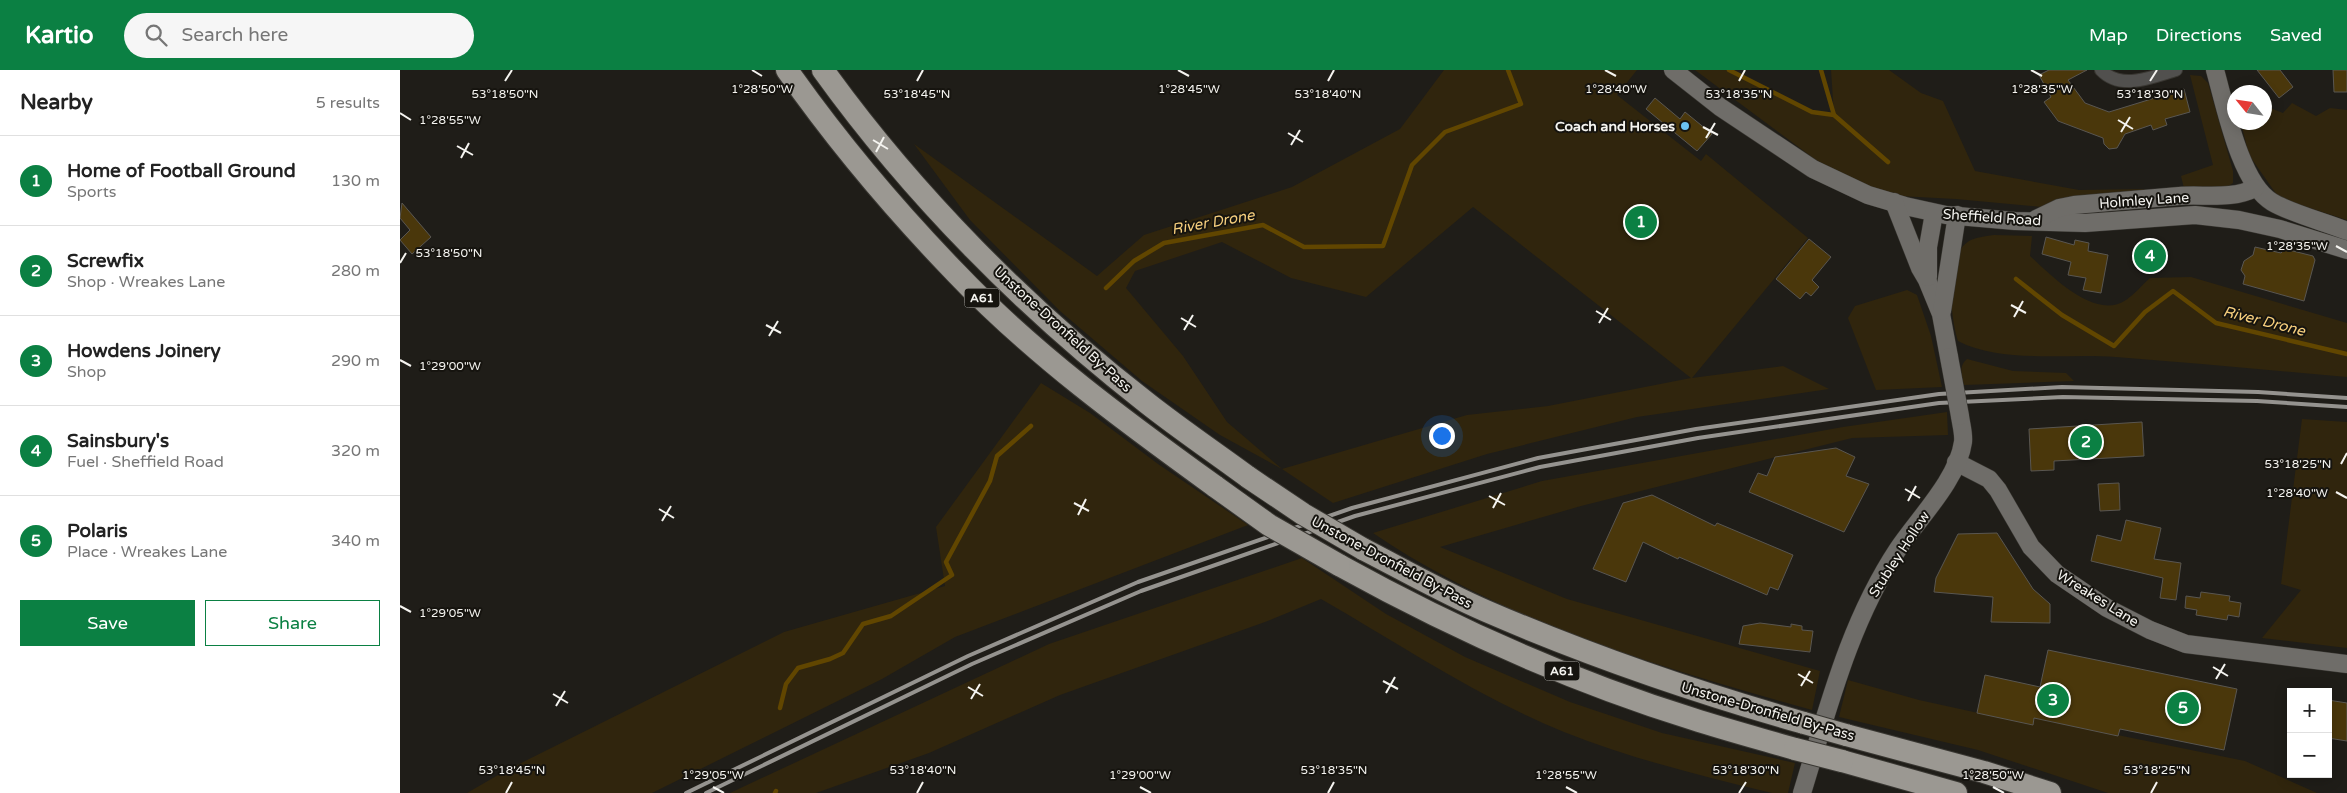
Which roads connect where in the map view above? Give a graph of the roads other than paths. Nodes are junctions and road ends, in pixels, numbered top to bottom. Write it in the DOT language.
graph roads {
  1 [pos="786,70"];
  2 [pos="824,70"];
  3 [pos="1672,70"];
  4 [pos="2101,70"];
  5 [pos="2176,70"];
  6 [pos="2215,70"];
  7 [pos="2256,188"];
  8 [pos="1894,202"];
  9 [pos="1934,213"];
  10 [pos="1957,215"];
  11 [pos="2034,220"];
  12 [pos="2347,231"];
  13 [pos="2347,250"];
  14 [pos="1928,280"];
  15 [pos="1941,314"];
  16 [pos="1956,462"];
  17 [pos="2347,664"];
  18 [pos="1802,793"];
  19 [pos="1956,793"];
  20 [pos="2050,793"];
  1 -- 19 [label="highway, Unstone-Dronfield By-Pass / A61, bridge"];
  2 -- 20 [label="highway, Unstone-Dronfield By-Pass / A61, bridge"];
  3 -- 8 [label="main road, Sheffield Road"];
  4 -- 5 [label="street"];
  6 -- 7 [label="main road"];
  7 -- 11 [label="main road, Holmley Lane"];
  7 -- 12 [label="main road"];
  8 -- 9 [label="main road, Sheffield Road"];
  8 -- 14 [label="main road, Stubley Hollow"];
  9 -- 10 [label="main road, Sheffield Road"];
  9 -- 14 [label="main road, Stubley Hollow"];
  10 -- 11 [label="main road, Sheffield Road"];
  10 -- 15 [label="main road, Stubley Hollow"];
  11 -- 13 [label="main road, Sheffield Road"];
  14 -- 15 [label="main road, Stubley Hollow"];
  15 -- 16 [label="main road, Stubley Hollow, bridge"];
  16 -- 17 [label="main road, Wreakes Lane"];
  16 -- 18 [label="main road, Stubley Hollow"];
}
